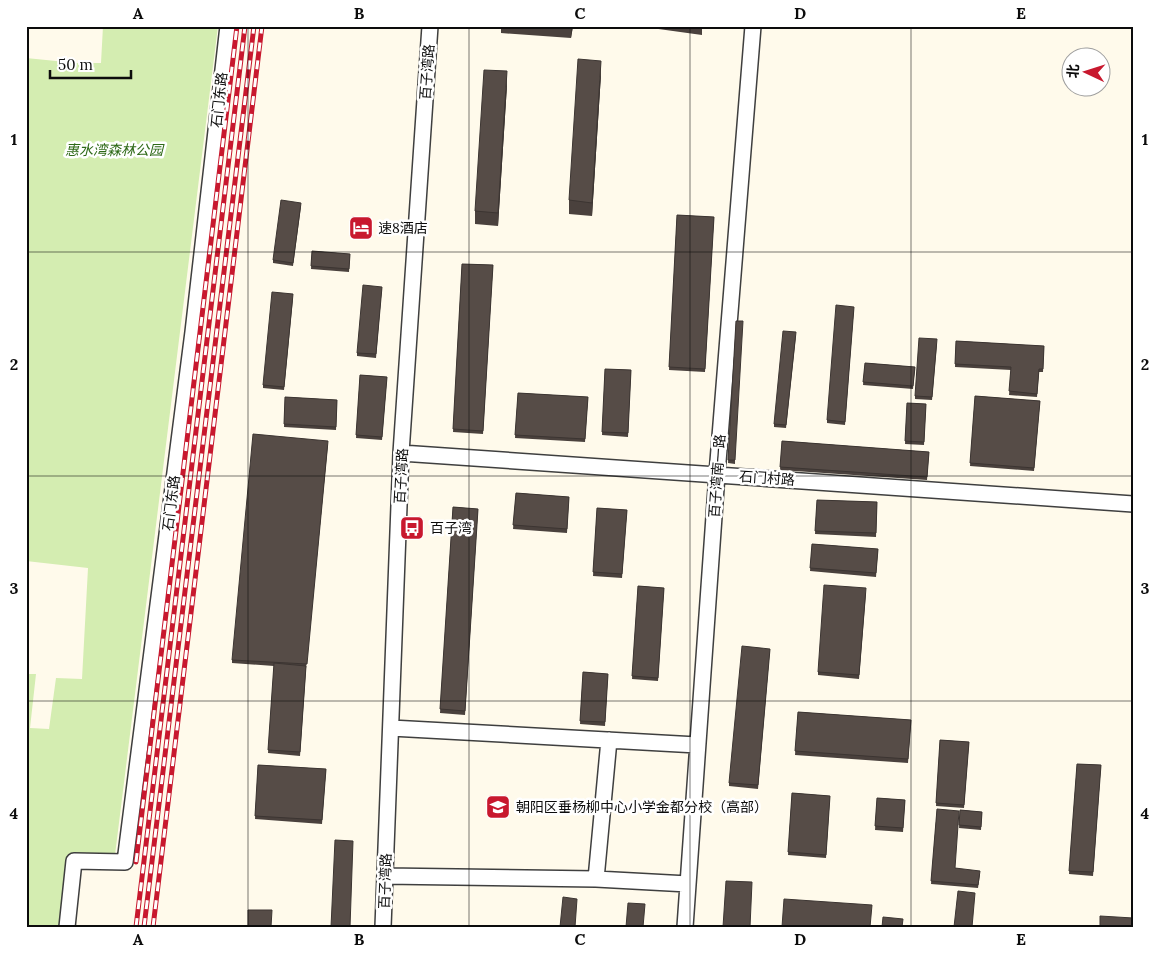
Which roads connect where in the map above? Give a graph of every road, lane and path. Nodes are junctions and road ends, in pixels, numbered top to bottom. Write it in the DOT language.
graph roads {
  1 [pos="228,26"];
  2 [pos="430,26"];
  3 [pos="753,26"];
  4 [pos="402,453"];
  5 [pos="717,474"];
  6 [pos="1133,504"];
  7 [pos="391,728"];
  8 [pos="609,740"];
  9 [pos="697,745"];
  10 [pos="385,876"];
  11 [pos="596,879"];
  12 [pos="688,884"];
  13 [pos="67,927"];
  14 [pos="383,927"];
  15 [pos="685,927"];
  1 -- 13 [label="street, 石门东路"];
  2 -- 4 [label="street, 百子湾路"];
  3 -- 5 [label="street, 百子湾南一路"];
  4 -- 5 [label="street, 石门村路"];
  4 -- 7 [label="street, 百子湾路"];
  5 -- 6 [label="street, 石门村路"];
  5 -- 9 [label="street, 百子湾南一路"];
  7 -- 8 [label="street"];
  7 -- 10 [label="street, 百子湾路"];
  8 -- 9 [label="street"];
  8 -- 11 [label="street"];
  9 -- 12 [label="street, 百子湾南一路"];
  10 -- 11 [label="street"];
  10 -- 14 [label="street, 百子湾路"];
  11 -- 12 [label="street"];
  12 -- 15 [label="street, 百子湾南一路"];
}
